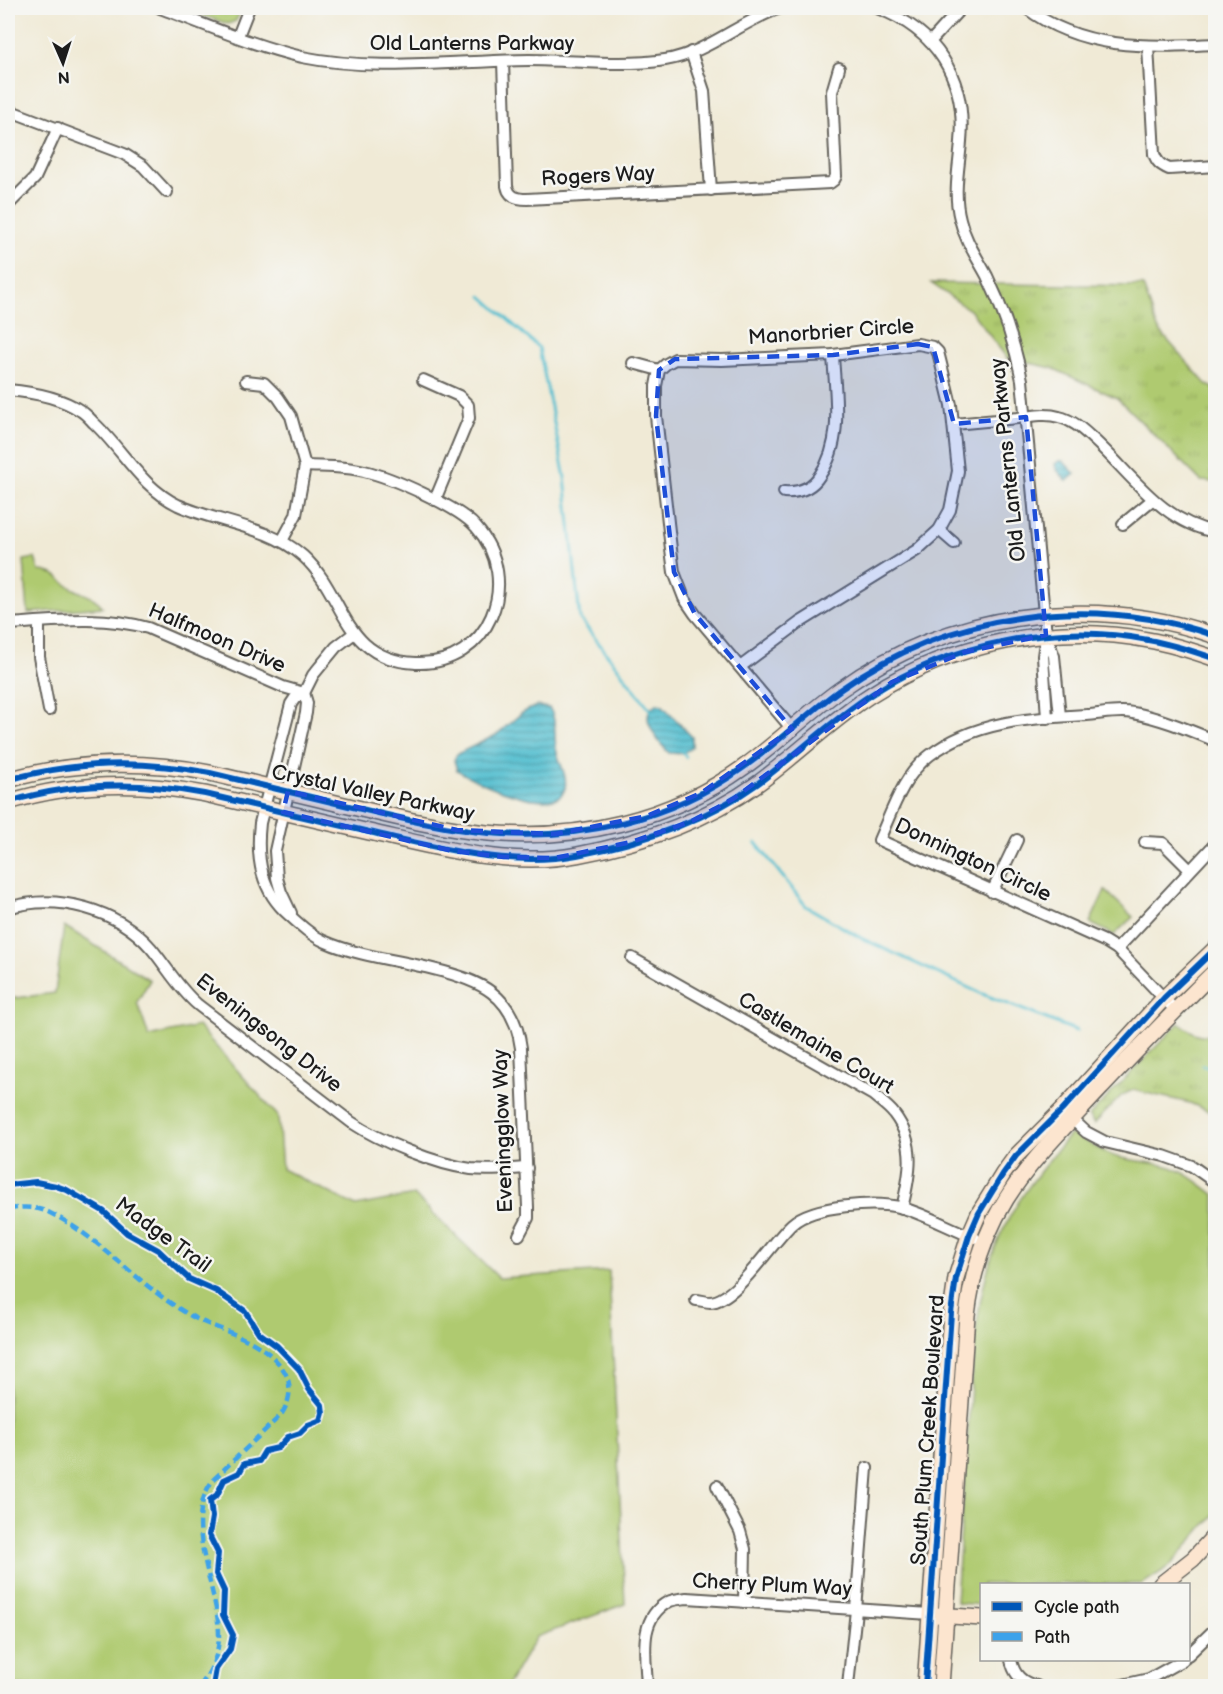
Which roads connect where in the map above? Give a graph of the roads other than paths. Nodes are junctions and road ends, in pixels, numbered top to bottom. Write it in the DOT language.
graph roads {
  1 [pos="160,8"];
  2 [pos="249,8"];
  3 [pos="780,8"];
  4 [pos="877,8"];
  5 [pos="961,8"];
  6 [pos="1026,8"];
  7 [pos="238,36"];
  8 [pos="930,42"];
  9 [pos="1215,44"];
  10 [pos="1148,46"];
  11 [pos="691,52"];
  12 [pos="503,61"];
  13 [pos="839,68"];
  14 [pos="8,110"];
  15 [pos="58,128"];
  16 [pos="1215,166"];
  17 [pos="711,189"];
  18 [pos="167,192"];
  19 [pos="8,205"];
  20 [pos="833,355"];
  21 [pos="633,363"];
  22 [pos="659,370"];
  23 [pos="423,380"];
  24 [pos="246,381"];
  25 [pos="8,390"];
  26 [pos="1026,417"];
  27 [pos="954,424"];
  28 [pos="305,466"];
  29 [pos="784,492"];
  30 [pos="435,500"];
  31 [pos="1152,500"];
  32 [pos="1123,524"];
  33 [pos="939,530"];
  34 [pos="1215,532"];
  35 [pos="282,541"];
  36 [pos="954,543"];
  37 [pos="1044,614"];
  38 [pos="39,622"];
  39 [pos="8,624"];
  40 [pos="353,634"];
  41 [pos="1046,635"];
  42 [pos="1215,636"];
  43 [pos="1215,659"];
  44 [pos="740,667"];
  45 [pos="304,693"];
  46 [pos="49,710"];
  47 [pos="1060,716"];
  48 [pos="1047,718"];
  49 [pos="792,729"];
  50 [pos="1215,741"];
  51 [pos="8,780"];
  52 [pos="270,787"];
  53 [pos="288,792"];
  54 [pos="8,802"];
  55 [pos="264,808"];
  56 [pos="283,812"];
  57 [pos="1017,840"];
  58 [pos="1144,842"];
  59 [pos="1215,843"];
  60 [pos="1190,869"];
  61 [pos="992,892"];
  62 [pos="8,908"];
  63 [pos="296,921"];
  64 [pos="1215,948"];
  65 [pos="1117,949"];
  66 [pos="632,958"];
  67 [pos="1215,970"];
  68 [pos="1164,998"];
  69 [pos="1175,1010"];
  70 [pos="1067,1114"];
  71 [pos="527,1168"];
  72 [pos="1215,1183"];
  73 [pos="902,1208"];
  74 [pos="519,1235"];
  75 [pos="976,1239"];
  76 [pos="696,1300"];
  77 [pos="867,1468"];
  78 [pos="717,1486"];
  79 [pos="1215,1534"];
  80 [pos="1162,1583"];
  81 [pos="744,1602"];
  82 [pos="856,1610"];
  83 [pos="938,1615"];
  84 [pos="980,1618"];
  85 [pos="1215,1628"];
  86 [pos="1190,1653"];
  87 [pos="1012,1661"];
  88 [pos="1179,1661"];
  89 [pos="647,1686"];
  90 [pos="848,1686"];
  91 [pos="925,1686"];
  92 [pos="941,1686"];
  93 [pos="1030,1686"];
  94 [pos="1118,1686"];
  1 -- 7 [label="street, Old Lanterns Parkway"];
  2 -- 7 [label="street"];
  3 -- 11 [label="street, Old Lanterns Parkway"];
  4 -- 8 [label="street, Old Lanterns Parkway"];
  5 -- 8 [label="street"];
  6 -- 10 [label="street"];
  7 -- 12 [label="street, Old Lanterns Parkway"];
  8 -- 26 [label="street, Old Lanterns Parkway"];
  9 -- 10 [label="street"];
  10 -- 16 [label="street"];
  11 -- 12 [label="street, Old Lanterns Parkway"];
  11 -- 17 [label="street"];
  12 -- 17 [label="street, Rogers Way"];
  13 -- 17 [label="street, Rogers Way"];
  14 -- 15 [label="street"];
  15 -- 18 [label="street"];
  15 -- 19 [label="street"];
  20 -- 22 [label="street, Manorbrier Circle"];
  20 -- 27 [label="street, Manorbrier Circle"];
  20 -- 29 [label="street"];
  21 -- 22 [label="street"];
  22 -- 44 [label="street"];
  23 -- 30 [label="street"];
  24 -- 28 [label="street"];
  25 -- 35 [label="street"];
  26 -- 27 [label="street"];
  26 -- 31 [label="street"];
  26 -- 37 [label="street, Old Lanterns Parkway"];
  27 -- 33 [label="street, Manorbrier Circle"];
  28 -- 30 [label="street"];
  28 -- 35 [label="street"];
  30 -- 40 [label="street"];
  31 -- 32 [label="street"];
  31 -- 34 [label="street"];
  33 -- 36 [label="street"];
  33 -- 44 [label="street, Manorbrier Circle"];
  35 -- 40 [label="street"];
  37 -- 41 [label="street, Old Lanterns Parkway"];
  37 -- 42 [label="main road, Crystal Valley Parkway"];
  37 -- 49 [label="main road, Crystal Valley Parkway"];
  38 -- 39 [label="street, Halfmoon Drive"];
  38 -- 45 [label="street, Halfmoon Drive"];
  38 -- 46 [label="street"];
  40 -- 45 [label="street, Eveningglow Way"];
  41 -- 43 [label="main road, Crystal Valley Parkway"];
  41 -- 47 [label="street, Old Lanterns Parkway"];
  41 -- 48 [label="street, Old Lanterns Parkway"];
  41 -- 56 [label="main road, Crystal Valley Parkway"];
  44 -- 49 [label="street"];
  45 -- 52 [label="street, Eveningglow Way"];
  45 -- 53 [label="street, Eveningglow Way"];
  47 -- 48 [label="street, Donnington Circle"];
  47 -- 50 [label="street, Donnington Circle"];
  48 -- 61 [label="street, Donnington Circle"];
  49 -- 53 [label="main road, Crystal Valley Parkway"];
  51 -- 52 [label="main road, Crystal Valley Parkway"];
  52 -- 53 [label="main road, Crystal Valley Parkway"];
  52 -- 55 [label="street, Eveningglow Way"];
  53 -- 56 [label="street, Eveningglow Way"];
  54 -- 55 [label="main road, Crystal Valley Parkway"];
  55 -- 56 [label="main road, Crystal Valley Parkway"];
  55 -- 63 [label="street, Eveningglow Way"];
  56 -- 63 [label="street, Eveningglow Way"];
  57 -- 61 [label="street"];
  58 -- 60 [label="street"];
  59 -- 60 [label="street"];
  60 -- 65 [label="street"];
  61 -- 65 [label="street, Donnington Circle"];
  62 -- 71 [label="street, Eveningsong Drive"];
  63 -- 71 [label="street, Eveningglow Way"];
  64 -- 68 [label="main road, South Plum Creek Boulevard"];
  65 -- 68 [label="street, Donnington Circle"];
  66 -- 73 [label="street, Castlemaine Court"];
  67 -- 69 [label="main road, South Plum Creek Boulevard"];
  68 -- 69 [label="street, Donnington Circle"];
  68 -- 70 [label="main road, South Plum Creek Boulevard"];
  69 -- 70 [label="main road, South Plum Creek Boulevard"];
  70 -- 72 [label="street"];
  70 -- 75 [label="main road, South Plum Creek Boulevard"];
  71 -- 74 [label="street, Eveningglow Way"];
  73 -- 75 [label="street"];
  73 -- 76 [label="street"];
  75 -- 83 [label="main road, South Plum Creek Boulevard"];
  77 -- 82 [label="street"];
  78 -- 81 [label="street"];
  79 -- 80 [label="main road"];
  81 -- 82 [label="street, Cherry Plum Way"];
  81 -- 89 [label="street, Cherry Plum Way"];
  82 -- 83 [label="street, Cherry Plum Way"];
  82 -- 90 [label="street"];
  83 -- 84 [label="main road"];
  83 -- 91 [label="main road, South Plum Creek Boulevard"];
  83 -- 92 [label="main road, South Plum Creek Boulevard"];
  85 -- 86 [label="street"];
  87 -- 93 [label="street"];
  88 -- 94 [label="street"];
}
